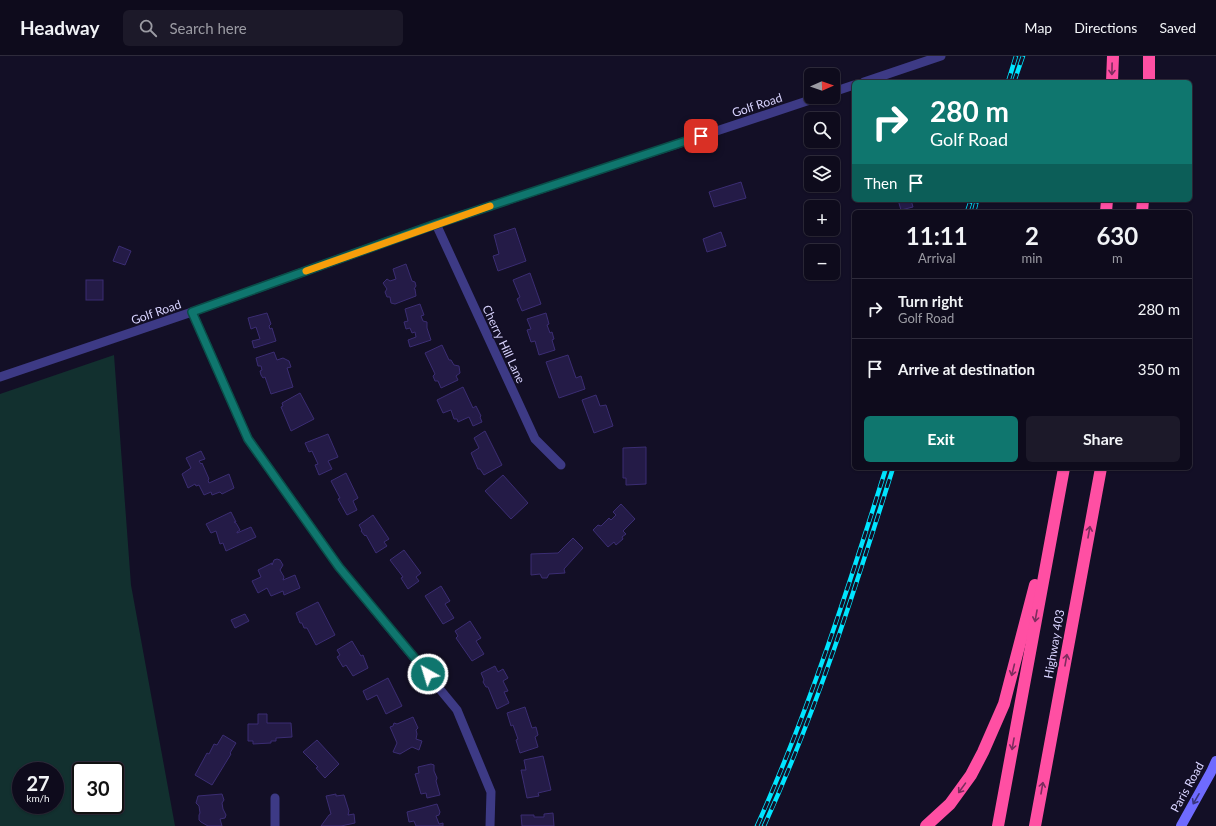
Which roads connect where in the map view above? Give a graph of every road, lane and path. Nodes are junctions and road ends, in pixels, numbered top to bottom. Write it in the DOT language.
graph roads {
  1 [pos="941,56"];
  2 [pos="1113,56"];
  3 [pos="1148,56"];
  4 [pos="870,80"];
  5 [pos="1112,80"];
  6 [pos="1149,80"];
  7 [pos="852,86"];
  8 [pos="840,90"];
  9 [pos="804,102"];
  10 [pos="436,224"];
  11 [pos="192,312"];
  12 [pos="0,378"];
  13 [pos="561,465"];
  14 [pos="1064,470"];
  15 [pos="1101,470"];
  16 [pos="1045,566"];
  17 [pos="1216,761"];
  18 [pos="275,798"];
  19 [pos="275,826"];
  20 [pos="490,826"];
  21 [pos="926,826"];
  22 [pos="998,826"];
  23 [pos="1035,826"];
  24 [pos="1181,826"];
  1 -- 4 [label="street"];
  2 -- 5 [label="highway, one-way"];
  3 -- 6 [label="highway"];
  7 -- 8 [label="street"];
  9 -- 10 [label="street, Golf Road"];
  10 -- 11 [label="street, Golf Road"];
  10 -- 13 [label="street, Cherry Hill Lane"];
  11 -- 12 [label="street, Golf Road"];
  11 -- 20 [label="street"];
  14 -- 16 [label="highway, Highway 403"];
  23 -- 15 [label="highway, Highway 403, one-way"];
  16 -- 21 [label="highway, one-way"];
  16 -- 22 [label="highway, Highway 403, one-way"];
  17 -- 24 [label="main road, Paris Road, one-way"];
  18 -- 19 [label="street"];
}
